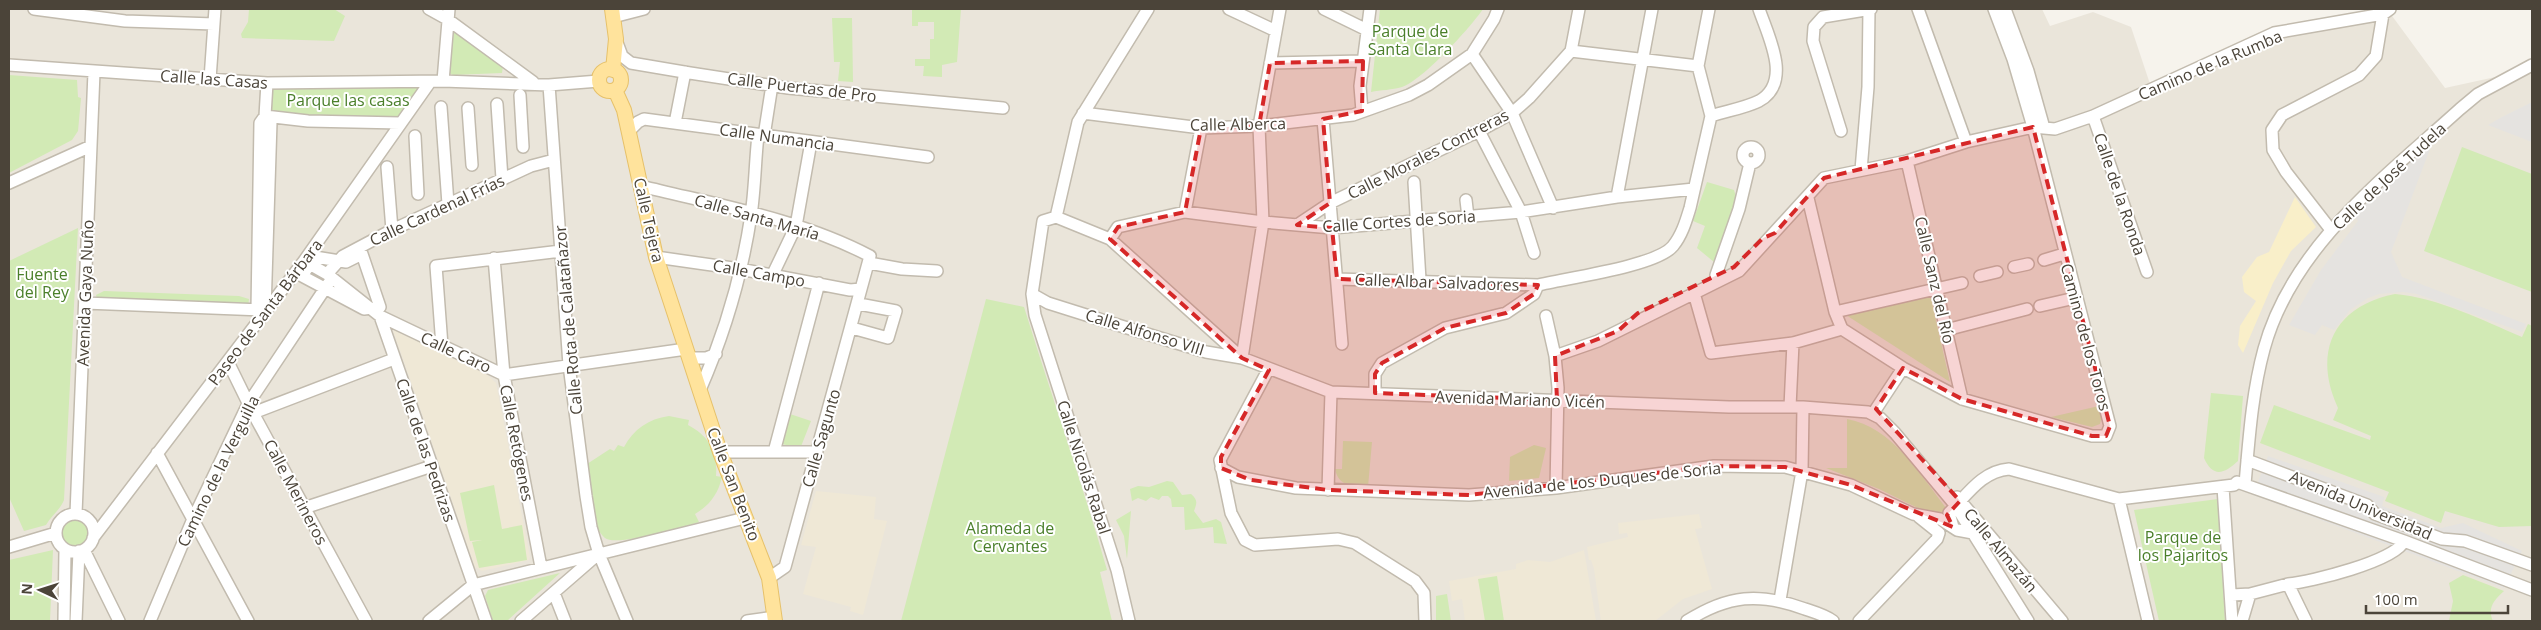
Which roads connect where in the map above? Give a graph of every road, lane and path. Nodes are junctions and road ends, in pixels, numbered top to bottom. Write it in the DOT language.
graph roads {
  1 [pos="34,9"];
  2 [pos="215,9"];
  3 [pos="429,9"];
  4 [pos="644,9"];
  5 [pos="1148,9"];
  6 [pos="1229,9"];
  7 [pos="1280,9"];
  8 [pos="1324,9"];
  9 [pos="1370,9"];
  10 [pos="1498,9"];
  11 [pos="1580,9"];
  12 [pos="1652,9"];
  13 [pos="1708,9"];
  14 [pos="1759,9"];
  15 [pos="1869,9"];
  16 [pos="1918,9"];
  17 [pos="1994,9"];
  18 [pos="2005,9"];
  19 [pos="55,10"];
  20 [pos="2387,11"];
  21 [pos="612,13"];
  22 [pos="448,14"];
  23 [pos="214,24"];
  24 [pos="1367,30"];
  25 [pos="1276,31"];
  26 [pos="616,39"];
  27 [pos="1571,51"];
  28 [pos="1472,54"];
  29 [pos="1642,60"];
  30 [pos="1363,61"];
  31 [pos="1270,63"];
  32 [pos="9,65"];
  33 [pos="2532,65"];
  34 [pos="1698,66"];
  35 [pos="613,70"];
  36 [pos="94,72"];
  37 [pos="684,72"];
  38 [pos="210,79"];
  39 [pos="443,81"];
  40 [pos="600,81"];
  41 [pos="430,82"];
  42 [pos="533,82"];
  43 [pos="267,84"];
  44 [pos="549,84"];
  45 [pos="772,85"];
  46 [pos="615,90"];
  47 [pos="520,96"];
  48 [pos="496,104"];
  49 [pos="441,107"];
  50 [pos="468,108"];
  51 [pos="1004,108"];
  52 [pos="1362,112"];
  53 [pos="1512,113"];
  54 [pos="266,116"];
  55 [pos="1711,116"];
  56 [pos="2093,116"];
  57 [pos="1081,117"];
  58 [pos="1323,119"];
  59 [pos="400,123"];
  60 [pos="678,123"];
  61 [pos="1259,126"];
  62 [pos="1201,128"];
  63 [pos="2038,128"];
  64 [pos="629,131"];
  65 [pos="1478,131"];
  66 [pos="1842,131"];
  67 [pos="415,136"];
  68 [pos="761,136"];
  69 [pos="811,142"];
  70 [pos="1966,142"];
  71 [pos="91,146"];
  72 [pos="523,147"];
  73 [pos="928,157"];
  74 [pos="554,160"];
  75 [pos="1907,161"];
  76 [pos="1750,163"];
  77 [pos="472,165"];
  78 [pos="387,167"];
  79 [pos="1861,170"];
  80 [pos="502,179"];
  81 [pos="1414,182"];
  82 [pos="9,183"];
  83 [pos="640,186"];
  84 [pos="1694,189"];
  85 [pos="418,194"];
  86 [pos="1617,197"];
  87 [pos="1808,198"];
  88 [pos="1466,200"];
  89 [pos="1330,202"];
  90 [pos="448,204"];
  91 [pos="1553,208"];
  92 [pos="1185,212"];
  93 [pos="1521,212"];
  94 [pos="751,214"];
  95 [pos="1056,217"];
  96 [pos="1468,217"];
  97 [pos="1416,221"];
  98 [pos="1263,222"];
  99 [pos="1297,225"];
  100 [pos="796,226"];
  101 [pos="1332,228"];
  102 [pos="392,230"];
  103 [pos="2331,230"];
  104 [pos="1775,233"];
  105 [pos="1110,239"];
  106 [pos="561,250"];
  107 [pos="1534,253"];
  108 [pos="2064,254"];
  109 [pos="656,257"];
  110 [pos="494,258"];
  111 [pos="870,260"];
  112 [pos="2044,260"];
  113 [pos="338,261"];
  114 [pos="307,263"];
  115 [pos="2028,264"];
  116 [pos="2014,267"];
  117 [pos="740,269"];
  118 [pos="937,271"];
  119 [pos="1997,272"];
  120 [pos="2147,272"];
  121 [pos="773,274"];
  122 [pos="1716,275"];
  123 [pos="330,276"];
  124 [pos="1980,276"];
  125 [pos="1336,279"];
  126 [pos="1420,280"];
  127 [pos="818,283"];
  128 [pos="1962,283"];
  129 [pos="1538,285"];
  130 [pos="325,288"];
  131 [pos="861,289"];
  132 [pos="1937,289"];
  133 [pos="1682,291"];
  134 [pos="1694,293"];
  135 [pos="1032,294"];
  136 [pos="2075,298"];
  137 [pos="85,303"];
  138 [pos="1048,303"];
  139 [pos="859,304"];
  140 [pos="2040,306"];
  141 [pos="369,308"];
  142 [pos="2027,309"];
  143 [pos="261,310"];
  144 [pos="1835,312"];
  145 [pos="1035,315"];
  146 [pos="380,316"];
  147 [pos="1546,316"];
  148 [pos="852,328"];
  149 [pos="1842,329"];
  150 [pos="1946,330"];
  151 [pos="1618,331"];
  152 [pos="1793,343"];
  153 [pos="1342,344"];
  154 [pos="442,346"];
  155 [pos="688,353"];
  156 [pos="716,354"];
  157 [pos="1554,356"];
  158 [pos="1242,358"];
  159 [pos="394,359"];
  160 [pos="228,362"];
  161 [pos="569,365"];
  162 [pos="1903,368"];
  163 [pos="1268,370"];
  164 [pos="504,375"];
  165 [pos="700,390"];
  166 [pos="1331,392"];
  167 [pos="1374,393"];
  168 [pos="1962,399"];
  169 [pos="1556,400"];
  170 [pos="1790,407"];
  171 [pos="1803,407"];
  172 [pos="250,408"];
  173 [pos="1876,409"];
  174 [pos="720,452"];
  175 [pos="774,452"];
  176 [pos="817,452"];
  177 [pos="158,454"];
  178 [pos="2247,460"];
  179 [pos="432,466"];
  180 [pos="1221,468"];
  181 [pos="1802,470"];
  182 [pos="1940,483"];
  183 [pos="2245,484"];
  184 [pos="2223,487"];
  185 [pos="1556,488"];
  186 [pos="1328,490"];
  187 [pos="2119,499"];
  188 [pos="1958,503"];
  189 [pos="304,508"];
  190 [pos="76,514"];
  191 [pos="1918,516"];
  192 [pos="745,518"];
  193 [pos="193,519"];
  194 [pos="1953,527"];
  195 [pos="1973,532"];
  196 [pos="56,533"];
  197 [pos="93,538"];
  198 [pos="2404,541"];
  199 [pos="9,547"];
  200 [pos="66,550"];
  201 [pos="81,550"];
  202 [pos="599,554"];
  203 [pos="561,562"];
  204 [pos="2532,565"];
  205 [pos="541,567"];
  206 [pos="769,578"];
  207 [pos="569,579"];
  208 [pos="2532,579"];
  209 [pos="2288,584"];
  210 [pos="473,585"];
  211 [pos="2532,590"];
  212 [pos="554,593"];
  213 [pos="2232,596"];
  214 [pos="2248,597"];
  215 [pos="1780,600"];
  216 [pos="775,619"];
  217 [pos="64,621"];
  218 [pos="76,621"];
  219 [pos="119,621"];
  220 [pos="150,621"];
  221 [pos="248,621"];
  222 [pos="366,621"];
  223 [pos="429,621"];
  224 [pos="486,621"];
  225 [pos="521,621"];
  226 [pos="565,621"];
  227 [pos="627,621"];
  228 [pos="747,621"];
  229 [pos="1129,621"];
  230 [pos="1425,621"];
  231 [pos="1687,621"];
  232 [pos="1833,621"];
  233 [pos="1859,621"];
  234 [pos="2028,621"];
  235 [pos="2062,621"];
  236 [pos="2148,621"];
  237 [pos="2232,621"];
  238 [pos="2242,621"];
  239 [pos="2306,621"];
  1 -- 19 [label="street"];
  2 -- 23 [label="street"];
  3 -- 22 [label="street"];
  4 -- 21 [label="street"];
  5 -- 57 [label="street"];
  6 -- 25 [label="street"];
  7 -- 25 [label="street"];
  8 -- 24 [label="street"];
  9 -- 24 [label="street"];
  10 -- 28 [label="street"];
  11 -- 27 [label="street"];
  12 -- 29 [label="street"];
  13 -- 34 [label="street"];
  14 -- 55 [label="street"];
  15 -- 66 [label="street"];
  15 -- 79 [label="street"];
  16 -- 70 [label="street"];
  17 -- 63 [label="street"];
  18 -- 63 [label="street"];
  19 -- 23 [label="street"];
  20 -- 56 [label="street, Camino de la Rumba"];
  20 -- 103 [label="street"];
  21 -- 26 [label="main road"];
  22 -- 39 [label="street"];
  22 -- 42 [label="street"];
  23 -- 38 [label="street"];
  24 -- 30 [label="street"];
  25 -- 31 [label="street"];
  26 -- 35 [label="main road"];
  26 -- 37 [label="street, Calle Puertas de Pro"];
  27 -- 29 [label="street"];
  27 -- 53 [label="street, Calle Morales Contreras"];
  28 -- 52 [label="street, Calle Alberca"];
  28 -- 53 [label="street"];
  29 -- 34 [label="street"];
  29 -- 86 [label="street"];
  30 -- 31 [label="street"];
  30 -- 52 [label="street"];
  31 -- 61 [label="street"];
  32 -- 36 [label="street, Calle las Casas"];
  33 -- 103 [label="street, Calle de José Tudela"];
  34 -- 55 [label="street"];
  35 -- 40 [label="main road"];
  35 -- 46 [label="main road"];
  36 -- 38 [label="street, Calle las Casas"];
  36 -- 71 [label="street, Avenida Gaya Nuño"];
  37 -- 45 [label="street, Calle Puertas de Pro"];
  37 -- 60 [label="street"];
  38 -- 43 [label="street, Calle las Casas"];
  39 -- 41 [label="street, Calle las Casas"];
  39 -- 42 [label="street, Calle las Casas"];
  40 -- 44 [label="street, Calle las Casas"];
  40 -- 46 [label="main road"];
  41 -- 43 [label="street, Calle las Casas"];
  41 -- 59 [label="street, Paseo de Santa Bárbara"];
  42 -- 44 [label="street, Calle las Casas"];
  43 -- 54 [label="street"];
  44 -- 74 [label="street, Calle Rota de Calatañazor"];
  45 -- 51 [label="street, Calle Puertas de Pro"];
  45 -- 68 [label="street"];
  46 -- 64 [label="main road, Calle Tejera"];
  47 -- 72 [label="street"];
  48 -- 80 [label="street"];
  49 -- 90 [label="street"];
  50 -- 77 [label="street"];
  52 -- 58 [label="street, Calle Alberca"];
  53 -- 65 [label="street, Calle Morales Contreras"];
  53 -- 91 [label="street"];
  54 -- 59 [label="street"];
  54 -- 143 [label="street"];
  55 -- 84 [label="street, Calle Albar Salvadores"];
  56 -- 63 [label="street, Camino de la Rumba"];
  56 -- 120 [label="street, Calle de la Ronda"];
  57 -- 62 [label="street, Calle Alberca"];
  57 -- 95 [label="street"];
  58 -- 61 [label="street, Calle Alberca"];
  58 -- 89 [label="street"];
  59 -- 114 [label="street, Paseo de Santa Bárbara"];
  60 -- 64 [label="street, Calle Numancia"];
  60 -- 68 [label="street, Calle Numancia"];
  61 -- 62 [label="street, Calle Alberca"];
  61 -- 98 [label="street"];
  62 -- 92 [label="street"];
  63 -- 70 [label="street, Camino de la Rumba"];
  63 -- 108 [label="street, Camino de los Toros"];
  64 -- 83 [label="main road, Calle Tejera"];
  65 -- 89 [label="street, Calle Morales Contreras"];
  65 -- 93 [label="street"];
  67 -- 85 [label="street"];
  68 -- 69 [label="street, Calle Numancia"];
  68 -- 94 [label="street"];
  69 -- 73 [label="street, Calle Numancia"];
  69 -- 100 [label="street"];
  70 -- 75 [label="street, Camino de la Rumba"];
  71 -- 82 [label="street"];
  71 -- 137 [label="street, Avenida Gaya Nuño"];
  74 -- 80 [label="street, Calle Cardenal Frías"];
  74 -- 106 [label="street, Calle Rota de Calatañazor"];
  75 -- 79 [label="street, Camino de la Rumba"];
  75 -- 132 [label="street, Calle Sanz del Río"];
  76 -- 122 [label="street"];
  78 -- 102 [label="street"];
  79 -- 87 [label="street, Camino de la Rumba"];
  80 -- 90 [label="street, Calle Cardenal Frías"];
  81 -- 97 [label="street"];
  83 -- 94 [label="street, Calle Santa María"];
  83 -- 109 [label="main road, Calle Tejera"];
  84 -- 86 [label="street, Calle Cortes de Soria"];
  84 -- 129 [label="street, Calle Albar Salvadores"];
  86 -- 91 [label="street, Calle Cortes de Soria"];
  87 -- 104 [label="street, Camino de la Rumba"];
  87 -- 144 [label="street"];
  88 -- 96 [label="street"];
  89 -- 99 [label="street, Calle Morales Contreras"];
  89 -- 101 [label="street"];
  90 -- 102 [label="street, Calle Cardenal Frías"];
  91 -- 93 [label="street, Calle Cortes de Soria"];
  92 -- 98 [label="street, Calle Cortes de Soria"];
  92 -- 105 [label="street, Calle Cortes de Soria"];
  93 -- 96 [label="street, Calle Cortes de Soria"];
  93 -- 107 [label="street"];
  94 -- 100 [label="street, Calle Santa María"];
  94 -- 117 [label="street"];
  95 -- 105 [label="street"];
  95 -- 135 [label="street, Calle Nicolás Rabal"];
  96 -- 97 [label="street, Calle Cortes de Soria"];
  97 -- 101 [label="street, Calle Cortes de Soria"];
  97 -- 126 [label="street"];
  98 -- 99 [label="street, Calle Cortes de Soria"];
  98 -- 158 [label="street"];
  99 -- 101 [label="street, Calle Cortes de Soria"];
  100 -- 111 [label="street, Calle Santa María"];
  100 -- 121 [label="street"];
  101 -- 125 [label="street"];
  102 -- 113 [label="street, Calle Cardenal Frías"];
  103 -- 178 [label="street, Calle de José Tudela"];
  104 -- 122 [label="street"];
  104 -- 134 [label="street"];
  105 -- 158 [label="street"];
  106 -- 110 [label="street"];
  106 -- 161 [label="street, Calle Rota de Calatañazor"];
  108 -- 112 [label="street"];
  108 -- 136 [label="street, Camino de los Toros"];
  109 -- 117 [label="street, Calle Campo"];
  109 -- 155 [label="main road, Calle Tejera"];
  110 -- 154 [label="street"];
  110 -- 164 [label="street, Calle Retógenes"];
  111 -- 118 [label="street, Calle Santa María"];
  111 -- 131 [label="street, Calle Sagunto"];
  113 -- 114 [label="street"];
  113 -- 123 [label="street, Calle Cardenal Frías"];
  113 -- 141 [label="street"];
  114 -- 123 [label="street, Calle Caro"];
  114 -- 130 [label="street"];
  114 -- 143 [label="street, Paseo de Santa Bárbara"];
  115 -- 116 [label="street"];
  117 -- 121 [label="street, Calle Campo"];
  117 -- 156 [label="street"];
  119 -- 124 [label="street"];
  121 -- 127 [label="street, Calle Campo"];
  122 -- 133 [label="street"];
  123 -- 130 [label="street, Camino de la Verguilla"];
  123 -- 141 [label="street, Calle Caro"];
  125 -- 126 [label="street, Calle Albar Salvadores"];
  125 -- 153 [label="street"];
  126 -- 129 [label="street, Calle Albar Salvadores"];
  127 -- 131 [label="street, Calle Campo"];
  127 -- 175 [label="street"];
  128 -- 132 [label="street"];
  129 -- 167 [label="street"];
  130 -- 141 [label="street"];
  130 -- 172 [label="street, Camino de la Verguilla"];
  131 -- 139 [label="street, Calle Sagunto"];
  132 -- 144 [label="street"];
  132 -- 150 [label="street, Calle Sanz del Río"];
  133 -- 134 [label="street"];
  133 -- 151 [label="street"];
  134 -- 151 [label="street"];
  134 -- 152 [label="street"];
  135 -- 138 [label="street, Calle Alfonso VIII"];
  135 -- 145 [label="street, Calle Nicolás Rabal"];
  136 -- 140 [label="street"];
  136 -- 168 [label="street, Camino de los Toros"];
  137 -- 143 [label="street"];
  137 -- 190 [label="street, Avenida Gaya Nuño"];
  138 -- 145 [label="street"];
  138 -- 158 [label="street, Calle Alfonso VIII"];
  139 -- 148 [label="street, Calle Sagunto"];
  139 -- 148 [label="street"];
  141 -- 146 [label="street, Calle Caro"];
  142 -- 150 [label="street"];
  143 -- 160 [label="street, Paseo de Santa Bárbara"];
  144 -- 149 [label="street"];
  145 -- 229 [label="street, Calle Nicolás Rabal"];
  146 -- 154 [label="street, Calle Caro"];
  146 -- 159 [label="street, Calle de las Pedrizas"];
  147 -- 157 [label="street"];
  148 -- 176 [label="street, Calle Sagunto"];
  149 -- 152 [label="street"];
  149 -- 162 [label="street, Camino de los Toros"];
  150 -- 168 [label="street, Calle Sanz del Río"];
  151 -- 157 [label="street"];
  152 -- 170 [label="street"];
  154 -- 164 [label="street, Calle Caro"];
  155 -- 156 [label="street, Calle Caro"];
  155 -- 161 [label="street, Calle Caro"];
  155 -- 165 [label="main road, Calle San Benito"];
  156 -- 165 [label="street"];
  157 -- 169 [label="street"];
  158 -- 163 [label="street, Avenida Mariano Vicén"];
  159 -- 172 [label="street"];
  159 -- 179 [label="street, Calle de las Pedrizas"];
  160 -- 172 [label="street, Calle Merineros"];
  160 -- 177 [label="street, Paseo de Santa Bárbara"];
  161 -- 164 [label="street, Calle Caro"];
  161 -- 202 [label="street, Calle Rota de Calatañazor"];
  162 -- 168 [label="street, Camino de los Toros"];
  162 -- 173 [label="street"];
  163 -- 166 [label="street, Avenida Mariano Vicén"];
  163 -- 180 [label="street"];
  164 -- 205 [label="street, Calle Retógenes"];
  165 -- 174 [label="main road, Calle San Benito"];
  166 -- 167 [label="street, Avenida Mariano Vicén"];
  166 -- 186 [label="street"];
  167 -- 169 [label="street, Avenida Mariano Vicén"];
  169 -- 170 [label="street, Avenida Mariano Vicén"];
  169 -- 185 [label="street"];
  170 -- 171 [label="street, Avenida Mariano Vicén"];
  171 -- 173 [label="street, Avenida Mariano Vicén"];
  171 -- 181 [label="street"];
  171 -- 182 [label="street, Avenida Mariano Vicén"];
  172 -- 189 [label="street, Calle Merineros"];
  172 -- 193 [label="street, Camino de la Verguilla"];
  173 -- 182 [label="street"];
  174 -- 175 [label="street"];
  174 -- 192 [label="main road, Calle San Benito"];
  175 -- 176 [label="street"];
  176 -- 206 [label="street, Calle Sagunto"];
  177 -- 193 [label="street"];
  177 -- 197 [label="street, Paseo de Santa Bárbara"];
  178 -- 183 [label="street, Calle de José Tudela"];
  178 -- 204 [label="street, Avenida Universidad"];
  179 -- 189 [label="street"];
  179 -- 210 [label="street, Calle de las Pedrizas"];
  180 -- 186 [label="street, Avenida de Los Duques de Soria"];
  180 -- 230 [label="street"];
  181 -- 185 [label="street, Avenida de Los Duques de Soria"];
  181 -- 191 [label="street, Avenida de Los Duques de Soria"];
  181 -- 215 [label="street"];
  182 -- 188 [label="street, Calle Almazán"];
  183 -- 184 [label="street"];
  183 -- 198 [label="street, Avenida Universidad"];
  184 -- 187 [label="street"];
  184 -- 213 [label="street"];
  185 -- 186 [label="street, Avenida de Los Duques de Soria"];
  187 -- 188 [label="street"];
  187 -- 236 [label="street"];
  188 -- 194 [label="street"];
  188 -- 195 [label="street, Calle Almazán"];
  188 -- 235 [label="street, Calle Almazán"];
  189 -- 222 [label="street, Calle Merineros"];
  190 -- 196 [label="street"];
  190 -- 197 [label="street"];
  191 -- 194 [label="street"];
  191 -- 233 [label="street"];
  192 -- 202 [label="street"];
  192 -- 206 [label="main road, Calle San Benito"];
  193 -- 220 [label="street, Camino de la Verguilla"];
  193 -- 221 [label="street"];
  194 -- 195 [label="street"];
  195 -- 234 [label="street, Calle Almazán"];
  196 -- 199 [label="street"];
  196 -- 200 [label="street"];
  197 -- 201 [label="street"];
  198 -- 209 [label="street"];
  198 -- 211 [label="street, Avenida Universidad"];
  200 -- 201 [label="street"];
  200 -- 217 [label="street"];
  201 -- 218 [label="street"];
  201 -- 219 [label="street"];
  202 -- 203 [label="street"];
  202 -- 207 [label="street"];
  202 -- 227 [label="street, Calle Rota de Calatañazor"];
  203 -- 205 [label="street"];
  203 -- 207 [label="street"];
  205 -- 210 [label="street"];
  206 -- 216 [label="main road, Calle San Benito"];
  207 -- 212 [label="street"];
  208 -- 211 [label="street"];
  209 -- 214 [label="street"];
  209 -- 239 [label="street"];
  210 -- 223 [label="street"];
  210 -- 224 [label="street, Calle de las Pedrizas"];
  212 -- 225 [label="street"];
  212 -- 226 [label="street"];
  213 -- 214 [label="street"];
  213 -- 237 [label="street"];
  214 -- 238 [label="street"];
  215 -- 231 [label="street"];
  215 -- 232 [label="street"];
  216 -- 228 [label="street"];
}
